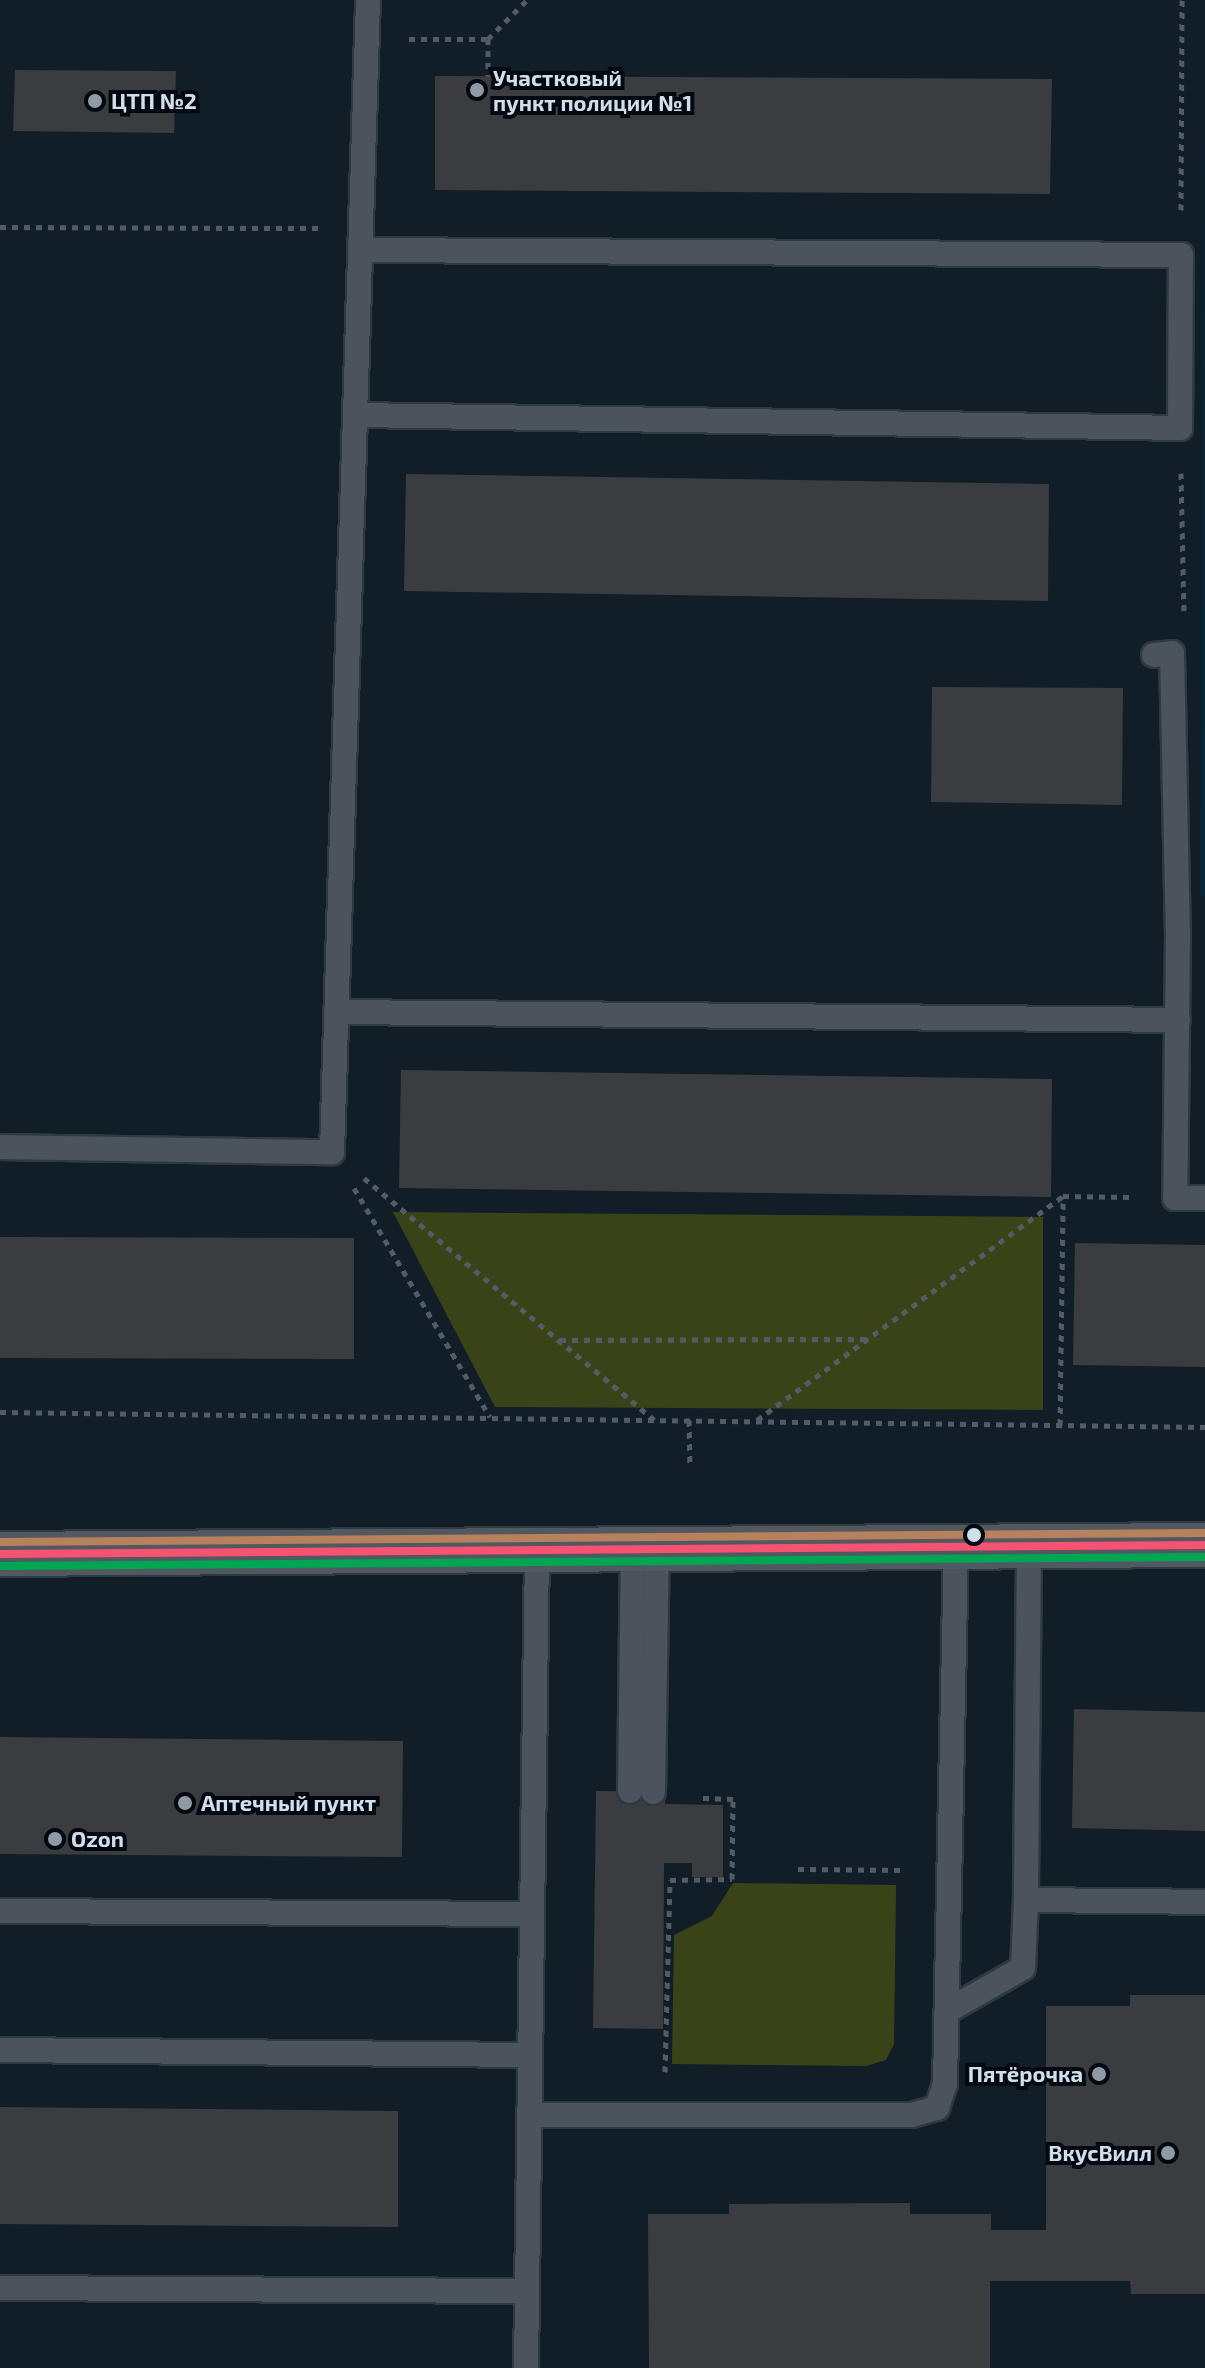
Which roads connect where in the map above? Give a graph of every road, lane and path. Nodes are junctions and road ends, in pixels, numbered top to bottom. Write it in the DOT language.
graph roads {
  1 [pos="368,0"];
  2 [pos="527,0"];
  3 [pos="1182,0"];
  4 [pos="367,38"];
  5 [pos="488,39"];
  6 [pos="488,76"];
  7 [pos="0,227"];
  8 [pos="361,239"];
  9 [pos="1181,255"];
  10 [pos="356,415"];
  11 [pos="1154,655"];
  12 [pos="336,1012"];
  13 [pos="1178,1020"];
  14 [pos="0,1147"];
  15 [pos="332,1152"];
  16 [pos="1063,1196"];
  17 [pos="1175,1198"];
  18 [pos="1205,1198"];
  19 [pos="867,1339"];
  20 [pos="560,1340"];
  21 [pos="0,1412"];
  22 [pos="491,1418"];
  23 [pos="689,1420"];
  24 [pos="656,1421"];
  25 [pos="756,1421"];
  26 [pos="1060,1425"];
  27 [pos="1205,1427"];
  28 [pos="690,1466"];
  29 [pos="1205,1545"];
  30 [pos="1029,1546"];
  31 [pos="956,1547"];
  32 [pos="645,1549"];
  33 [pos="537,1551"];
  34 [pos="0,1554"];
  35 [pos="642,1792"];
  36 [pos="688,1797"];
  37 [pos="798,1869"];
  38 [pos="924,1870"];
  39 [pos="1026,1900"];
  40 [pos="1205,1902"];
  41 [pos="0,1911"];
  42 [pos="531,1914"];
  43 [pos="947,2011"];
  44 [pos="0,2050"];
  45 [pos="530,2055"];
  46 [pos="529,2115"];
  47 [pos="664,2115"];
  48 [pos="0,2288"];
  49 [pos="527,2291"];
  50 [pos="526,2368"];
  1 -- 4 [label="lane"];
  2 -- 5 [label="path"];
  3 -- 9 [label="path"];
  4 -- 5 [label="path"];
  4 -- 8 [label="lane"];
  5 -- 6 [label="path"];
  7 -- 8 [label="path"];
  8 -- 9 [label="lane"];
  8 -- 10 [label="lane"];
  9 -- 10 [label="lane"];
  10 -- 12 [label="lane"];
  11 -- 13 [label="lane"];
  12 -- 13 [label="lane"];
  12 -- 15 [label="lane"];
  13 -- 17 [label="lane"];
  14 -- 15 [label="lane"];
  15 -- 20 [label="path"];
  15 -- 22 [label="path"];
  16 -- 17 [label="path"];
  16 -- 19 [label="path"];
  16 -- 26 [label="path"];
  17 -- 18 [label="lane"];
  19 -- 20 [label="path"];
  19 -- 25 [label="path"];
  20 -- 24 [label="path"];
  21 -- 22 [label="path"];
  22 -- 24 [label="path"];
  23 -- 24 [label="path"];
  23 -- 25 [label="path"];
  23 -- 28 [label="path"];
  25 -- 26 [label="path"];
  26 -- 27 [label="path"];
  29 -- 30 [label="street"];
  30 -- 31 [label="street"];
  30 -- 39 [label="lane"];
  31 -- 32 [label="street"];
  31 -- 43 [label="lane"];
  32 -- 33 [label="street"];
  32 -- 35 [label="lane"];
  33 -- 34 [label="street"];
  33 -- 42 [label="lane"];
  36 -- 47 [label="path"];
  37 -- 38 [label="path"];
  39 -- 40 [label="lane"];
  39 -- 43 [label="lane"];
  41 -- 42 [label="lane"];
  42 -- 45 [label="lane"];
  43 -- 47 [label="lane"];
  44 -- 45 [label="lane"];
  45 -- 46 [label="lane"];
  46 -- 47 [label="lane"];
  46 -- 49 [label="lane"];
  48 -- 49 [label="lane"];
  49 -- 50 [label="lane"];
}
